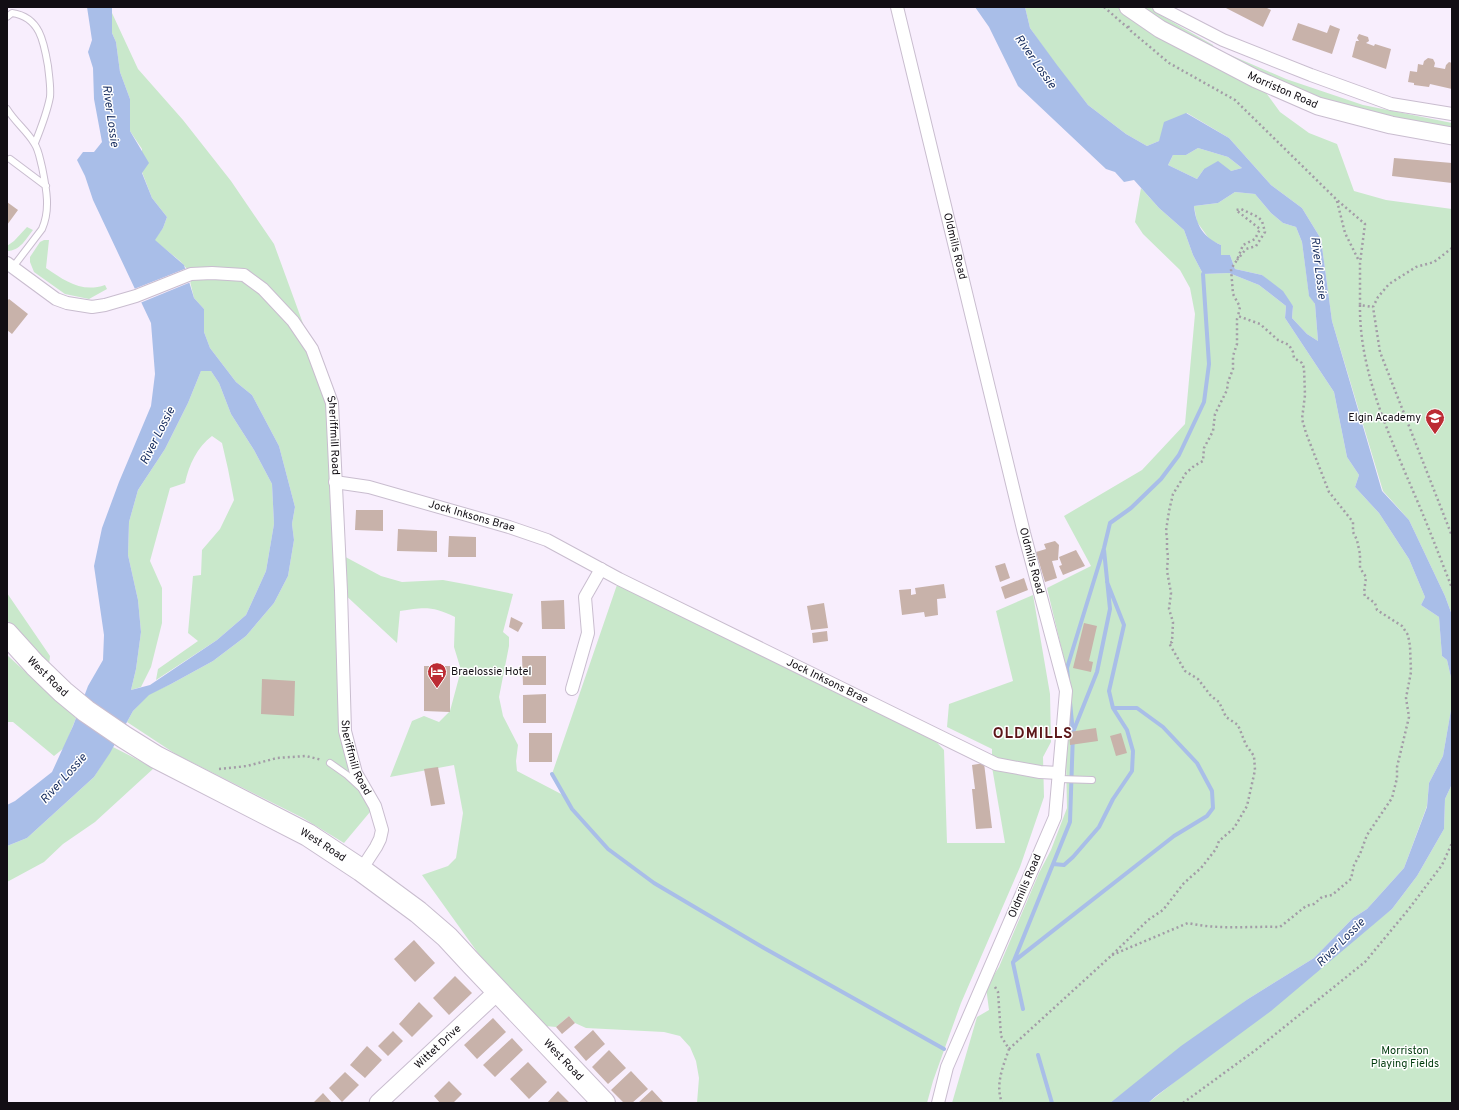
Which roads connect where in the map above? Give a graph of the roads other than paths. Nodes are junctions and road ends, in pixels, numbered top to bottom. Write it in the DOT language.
graph roads {
  1 [pos="897,7"];
  2 [pos="1159,7"];
  3 [pos="1126,13"];
  4 [pos="7,17"];
  5 [pos="1223,40"];
  6 [pos="1214,57"];
  7 [pos="7,109"];
  8 [pos="1452,114"];
  9 [pos="1452,136"];
  10 [pos="35,144"];
  11 [pos="10,159"];
  12 [pos="46,186"];
  13 [pos="10,265"];
  14 [pos="335,482"];
  15 [pos="601,569"];
  16 [pos="7,634"];
  17 [pos="572,689"];
  18 [pos="330,763"];
  19 [pos="1061,777"];
  20 [pos="1092,780"];
  21 [pos="368,795"];
  22 [pos="361,870"];
  23 [pos="498,992"];
  24 [pos="601,1102"];
  25 [pos="378,1103"];
  26 [pos="938,1103"];
  1 -- 19 [label="street, Oldmills Road"];
  2 -- 5 [label="street, Morriston Road"];
  3 -- 6 [label="street, Morriston Road"];
  4 -- 10 [label="lane"];
  5 -- 6 [label="street"];
  5 -- 8 [label="street, Morriston Road"];
  6 -- 9 [label="street, Morriston Road"];
  7 -- 10 [label="lane"];
  10 -- 12 [label="lane"];
  11 -- 12 [label="lane"];
  12 -- 13 [label="lane"];
  13 -- 14 [label="street, Sheriffmill Road"];
  14 -- 15 [label="street, Jock Inksons Brae"];
  14 -- 21 [label="street, Sheriffmill Road"];
  15 -- 17 [label="street"];
  15 -- 19 [label="street, Jock Inksons Brae"];
  16 -- 22 [label="highway, West Road"];
  18 -- 21 [label="lane"];
  19 -- 20 [label="lane"];
  19 -- 26 [label="street, Oldmills Road"];
  21 -- 22 [label="street, Sheriffmill Road"];
  22 -- 23 [label="highway, West Road"];
  23 -- 24 [label="highway, West Road"];
  23 -- 25 [label="street, Wittet Drive"];
}
